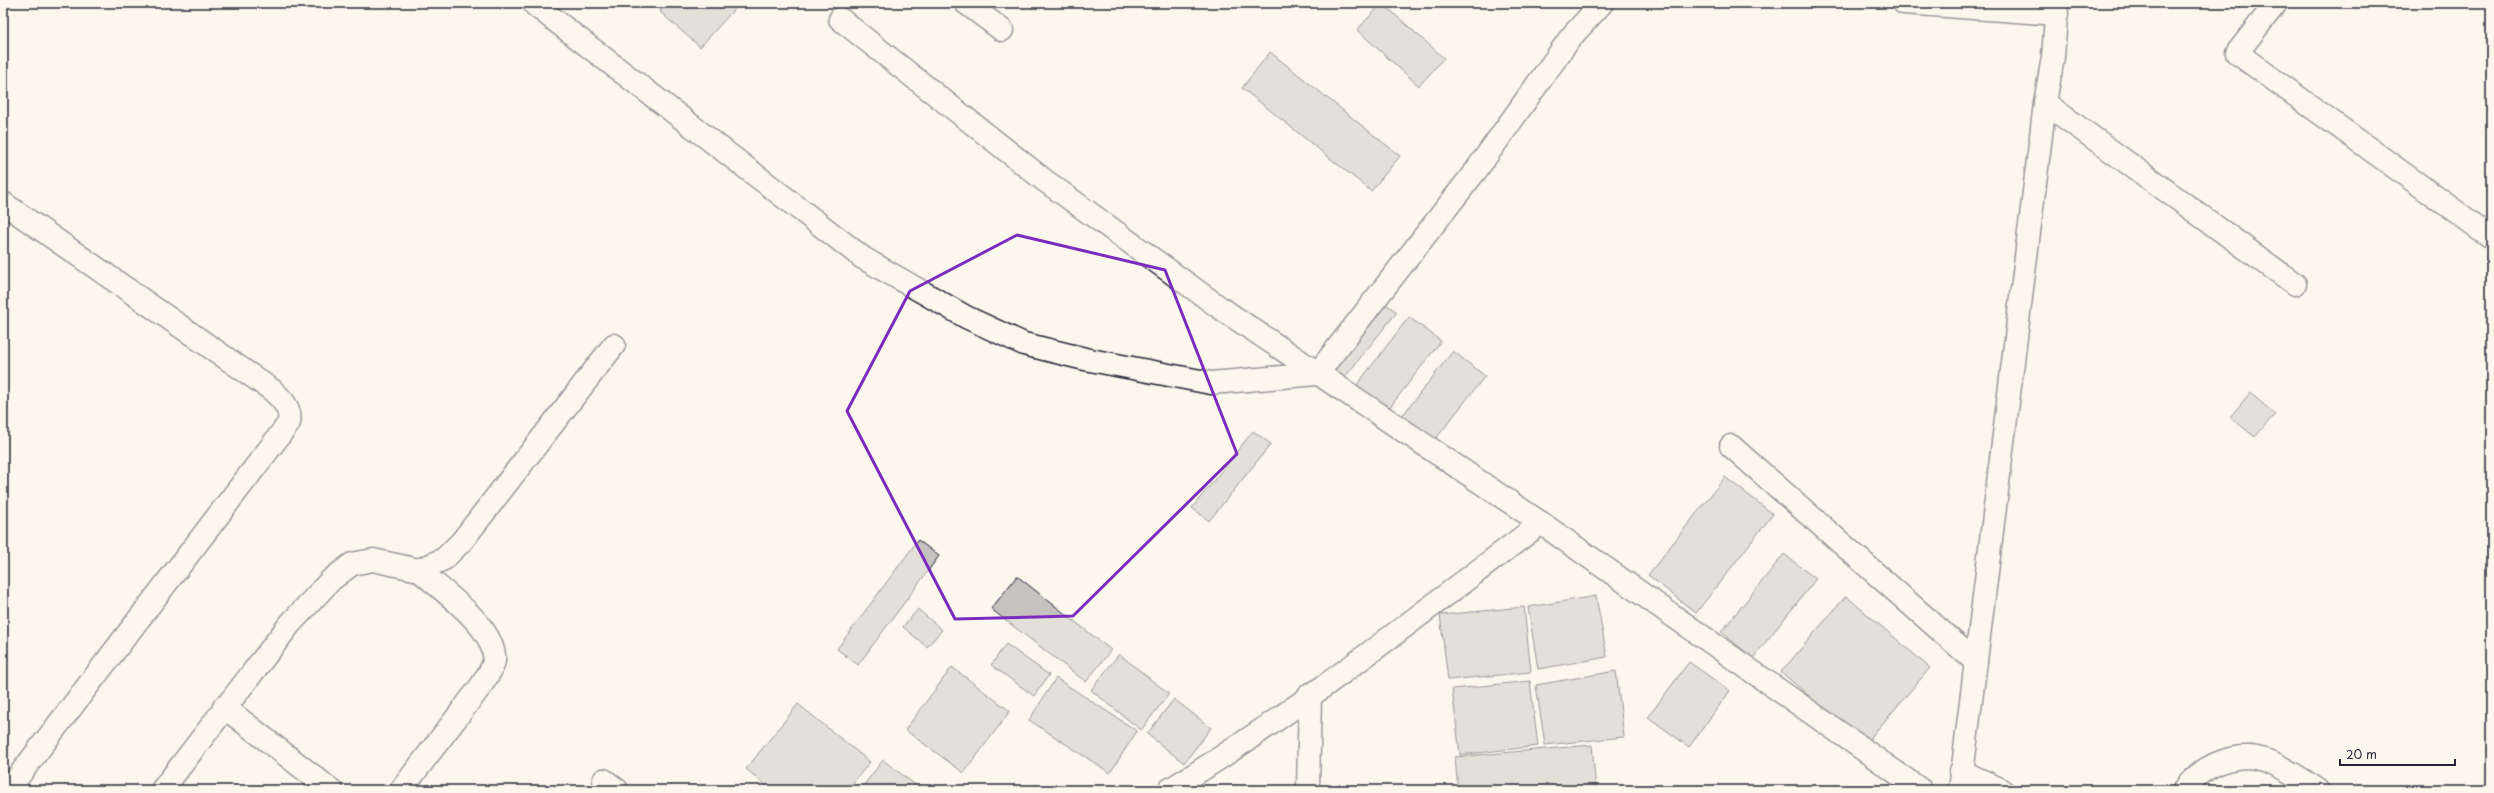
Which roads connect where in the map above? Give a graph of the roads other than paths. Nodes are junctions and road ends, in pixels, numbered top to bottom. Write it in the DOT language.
graph roads {
  1 [pos="966,3"];
  2 [pos="1602,3"];
  3 [pos="1904,3"];
  4 [pos="2276,3"];
  5 [pos="535,5"];
  6 [pos="2057,8"];
  7 [pos="840,20"];
  8 [pos="1002,30"];
  9 [pos="2045,103"];
  10 [pos="3,204"];
  11 [pos="2491,237"];
  12 [pos="2295,284"];
  13 [pos="614,345"];
  14 [pos="1317,374"];
  15 [pos="1730,446"];
  16 [pos="1541,523"];
  17 [pos="419,570"];
  18 [pos="1976,662"];
  19 [pos="1310,694"];
  20 [pos="224,707"];
  21 [pos="1960,781"];
  22 [pos="8,790"];
  23 [pos="162,790"];
  24 [pos="331,790"];
  25 [pos="401,790"];
  26 [pos="1169,790"];
  27 [pos="1308,790"];
  28 [pos="1921,790"];
  29 [pos="2002,790"];
  30 [pos="2184,790"];
  31 [pos="2318,790"];
  1 -- 8 [label="street"];
  2 -- 14 [label="street"];
  3 -- 6 [label="street"];
  4 -- 11 [label="street"];
  5 -- 14 [label="street"];
  6 -- 9 [label="street"];
  7 -- 14 [label="street"];
  9 -- 12 [label="street"];
  9 -- 18 [label="street"];
  10 -- 22 [label="street"];
  13 -- 17 [label="street"];
  14 -- 16 [label="street"];
  15 -- 18 [label="street"];
  16 -- 19 [label="street"];
  16 -- 28 [label="street"];
  17 -- 20 [label="street"];
  17 -- 25 [label="street"];
  18 -- 21 [label="street"];
  19 -- 26 [label="street"];
  19 -- 27 [label="street"];
  20 -- 23 [label="street"];
  20 -- 24 [label="street"];
  21 -- 29 [label="street"];
  30 -- 31 [label="street"];
}
